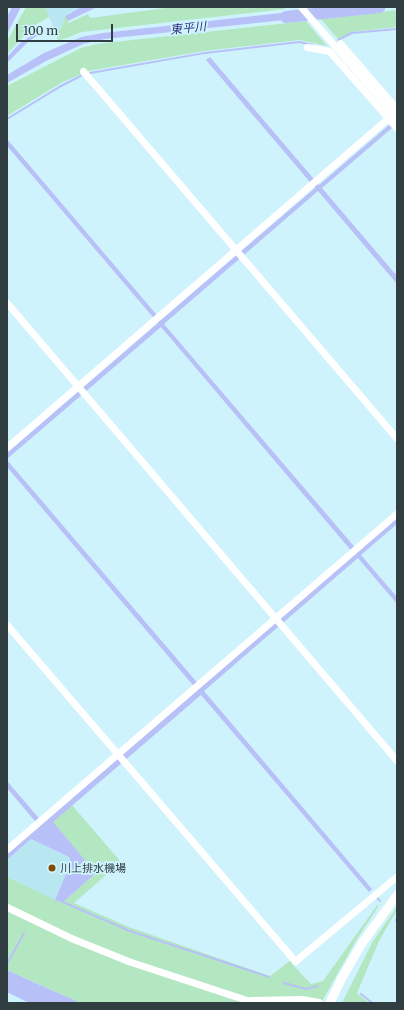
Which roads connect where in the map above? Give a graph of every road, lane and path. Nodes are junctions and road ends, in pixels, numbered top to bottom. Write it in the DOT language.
graph roads {
  1 [pos="301,7"];
  2 [pos="340,42"];
  3 [pos="307,47"];
  4 [pos="83,71"];
  5 [pos="397,109"];
  6 [pos="388,118"];
  7 [pos="397,118"];
  8 [pos="397,128"];
  9 [pos="239,254"];
  10 [pos="7,303"];
  11 [pos="81,389"];
  12 [pos="397,439"];
  13 [pos="7,447"];
  14 [pos="397,513"];
  15 [pos="275,618"];
  16 [pos="7,625"];
  17 [pos="117,754"];
  18 [pos="397,761"];
  19 [pos="7,849"];
  20 [pos="397,876"];
  21 [pos="397,894"];
  22 [pos="7,907"];
  23 [pos="247,1000"];
  24 [pos="319,1002"];
  25 [pos="256,1003"];
  26 [pos="329,1003"];
  1 -- 7 [label="street"];
  2 -- 5 [label="street"];
  3 -- 6 [label="street"];
  4 -- 9 [label="street"];
  6 -- 8 [label="street"];
  6 -- 9 [label="street"];
  9 -- 11 [label="street"];
  9 -- 12 [label="street"];
  10 -- 11 [label="street"];
  11 -- 13 [label="street"];
  11 -- 15 [label="street"];
  14 -- 15 [label="street"];
  15 -- 17 [label="street"];
  15 -- 18 [label="street"];
  16 -- 17 [label="street"];
  17 -- 19 [label="street"];
  17 -- 20 [label="street"];
  21 -- 26 [label="main road"];
  22 -- 23 [label="street"];
  23 -- 24 [label="street"];
  23 -- 25 [label="street"];
}
